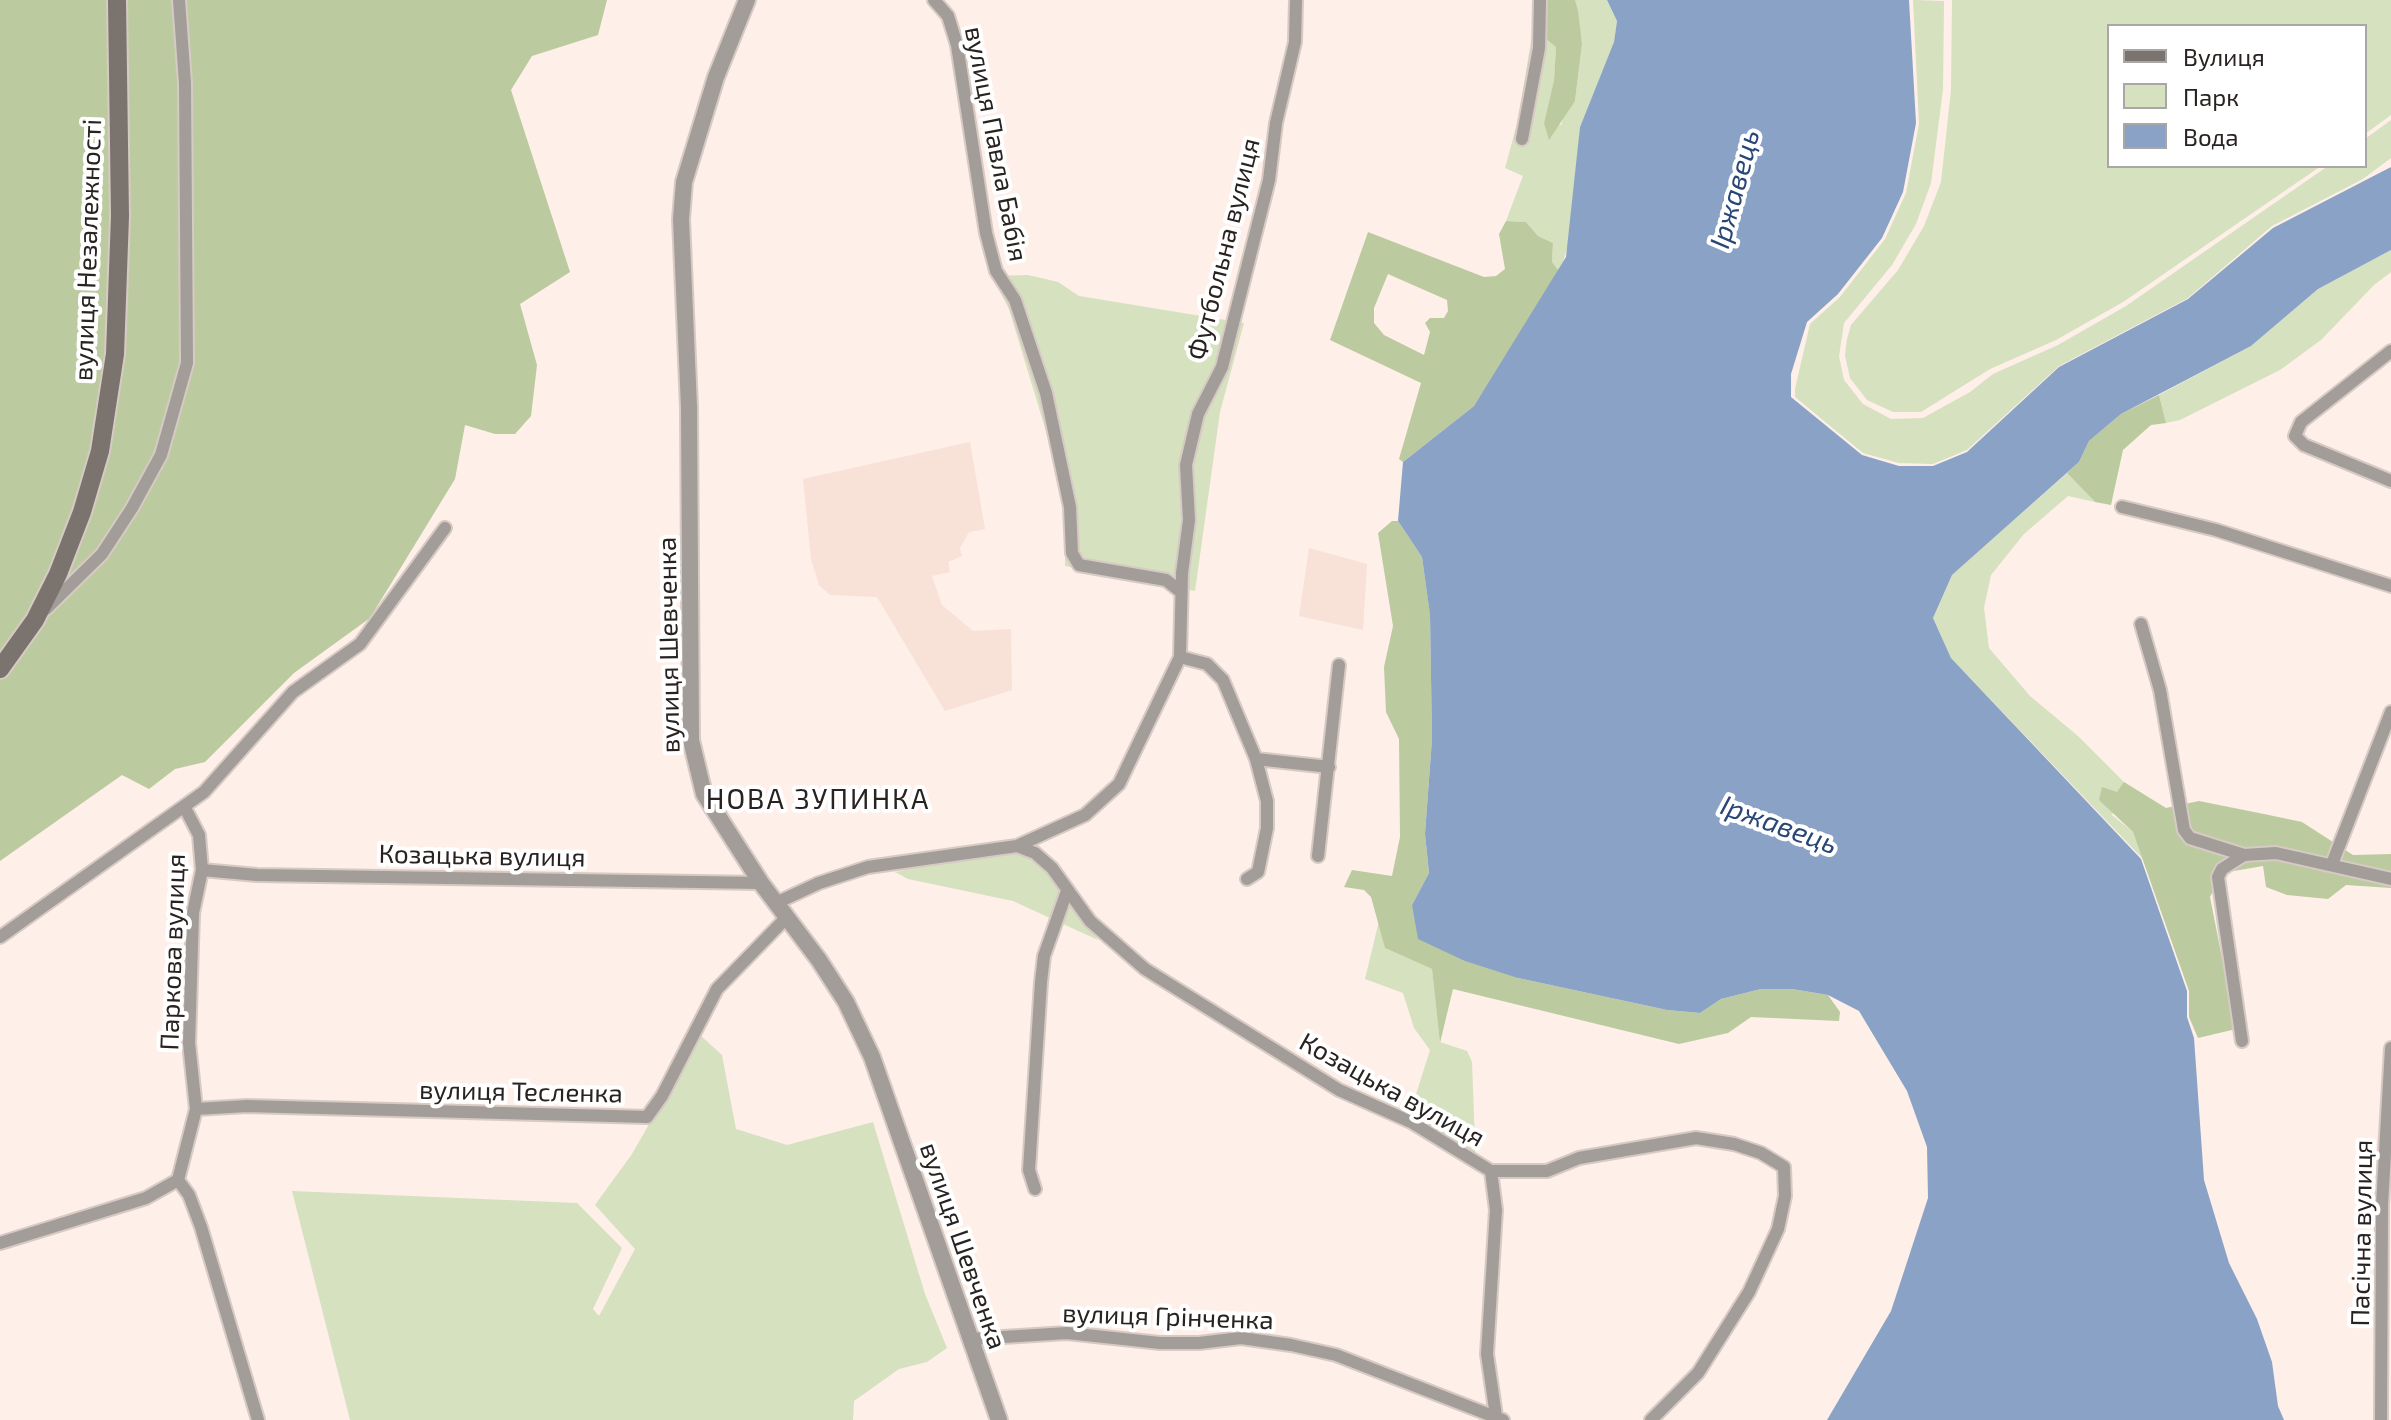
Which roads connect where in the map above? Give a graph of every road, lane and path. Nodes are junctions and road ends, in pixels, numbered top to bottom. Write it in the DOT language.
graph roads {
  1 [pos="117,0"];
  2 [pos="179,0"];
  3 [pos="747,0"];
  4 [pos="934,0"];
  5 [pos="1296,0"];
  6 [pos="1540,0"];
  7 [pos="1522,139"];
  8 [pos="2391,351"];
  9 [pos="2391,481"];
  10 [pos="2122,507"];
  11 [pos="445,528"];
  12 [pos="2391,586"];
  13 [pos="1181,592"];
  14 [pos="35,620"];
  15 [pos="2141,624"];
  16 [pos="1180,657"];
  17 [pos="1339,665"];
  18 [pos="0,669"];
  19 [pos="2391,712"];
  20 [pos="1256,759"];
  21 [pos="1329,767"];
  22 [pos="185,808"];
  23 [pos="1017,846"];
  24 [pos="2244,855"];
  25 [pos="1318,856"];
  26 [pos="2332,864"];
  27 [pos="202,870"];
  28 [pos="1247,879"];
  29 [pos="2391,879"];
  30 [pos="761,883"];
  31 [pos="1067,891"];
  32 [pos="776,903"];
  33 [pos="787,917"];
  34 [pos="0,937"];
  35 [pos="2242,1041"];
  36 [pos="2391,1048"];
  37 [pos="196,1109"];
  38 [pos="1491,1171"];
  39 [pos="178,1180"];
  40 [pos="1035,1189"];
  41 [pos="0,1243"];
  42 [pos="971,1339"];
  43 [pos="1499,1418"];
  44 [pos="258,1420"];
  45 [pos="999,1420"];
  46 [pos="1651,1420"];
  47 [pos="2381,1420"];
  1 -- 14 [label="main road, вулиця Незалежності"];
  2 -- 14 [label="street"];
  3 -- 30 [label="street, вулиця Шевченка"];
  4 -- 13 [label="street, вулиця Павла Бабія"];
  5 -- 13 [label="street, Футбольна вулиця"];
  6 -- 7 [label="street"];
  8 -- 9 [label="street"];
  10 -- 12 [label="street"];
  11 -- 22 [label="street"];
  13 -- 16 [label="street, Футбольна вулиця"];
  14 -- 18 [label="main road, вулиця Незалежності"];
  15 -- 24 [label="street"];
  16 -- 20 [label="street"];
  16 -- 23 [label="street"];
  17 -- 21 [label="street"];
  19 -- 26 [label="street"];
  20 -- 21 [label="street"];
  20 -- 28 [label="street"];
  21 -- 25 [label="street"];
  22 -- 27 [label="street, Паркова вулиця"];
  22 -- 34 [label="street"];
  23 -- 31 [label="street, Козацька вулиця"];
  23 -- 32 [label="street"];
  24 -- 26 [label="street"];
  24 -- 35 [label="street"];
  26 -- 29 [label="street"];
  27 -- 30 [label="street, Козацька вулиця"];
  27 -- 37 [label="street, Паркова вулиця"];
  30 -- 32 [label="street, вулиця Шевченка"];
  31 -- 38 [label="street, Козацька вулиця"];
  31 -- 40 [label="street"];
  32 -- 33 [label="street, вулиця Шевченка"];
  33 -- 37 [label="street, вулиця Тесленка"];
  33 -- 42 [label="street, вулиця Шевченка"];
  36 -- 47 [label="street, Пасічна вулиця"];
  37 -- 39 [label="street, Паркова вулиця"];
  38 -- 43 [label="street, вулиця Грінченка"];
  38 -- 46 [label="street, Козацька вулиця"];
  39 -- 41 [label="street"];
  39 -- 44 [label="street"];
  42 -- 43 [label="street, вулиця Грінченка"];
  42 -- 45 [label="street, вулиця Шевченка"];
}
